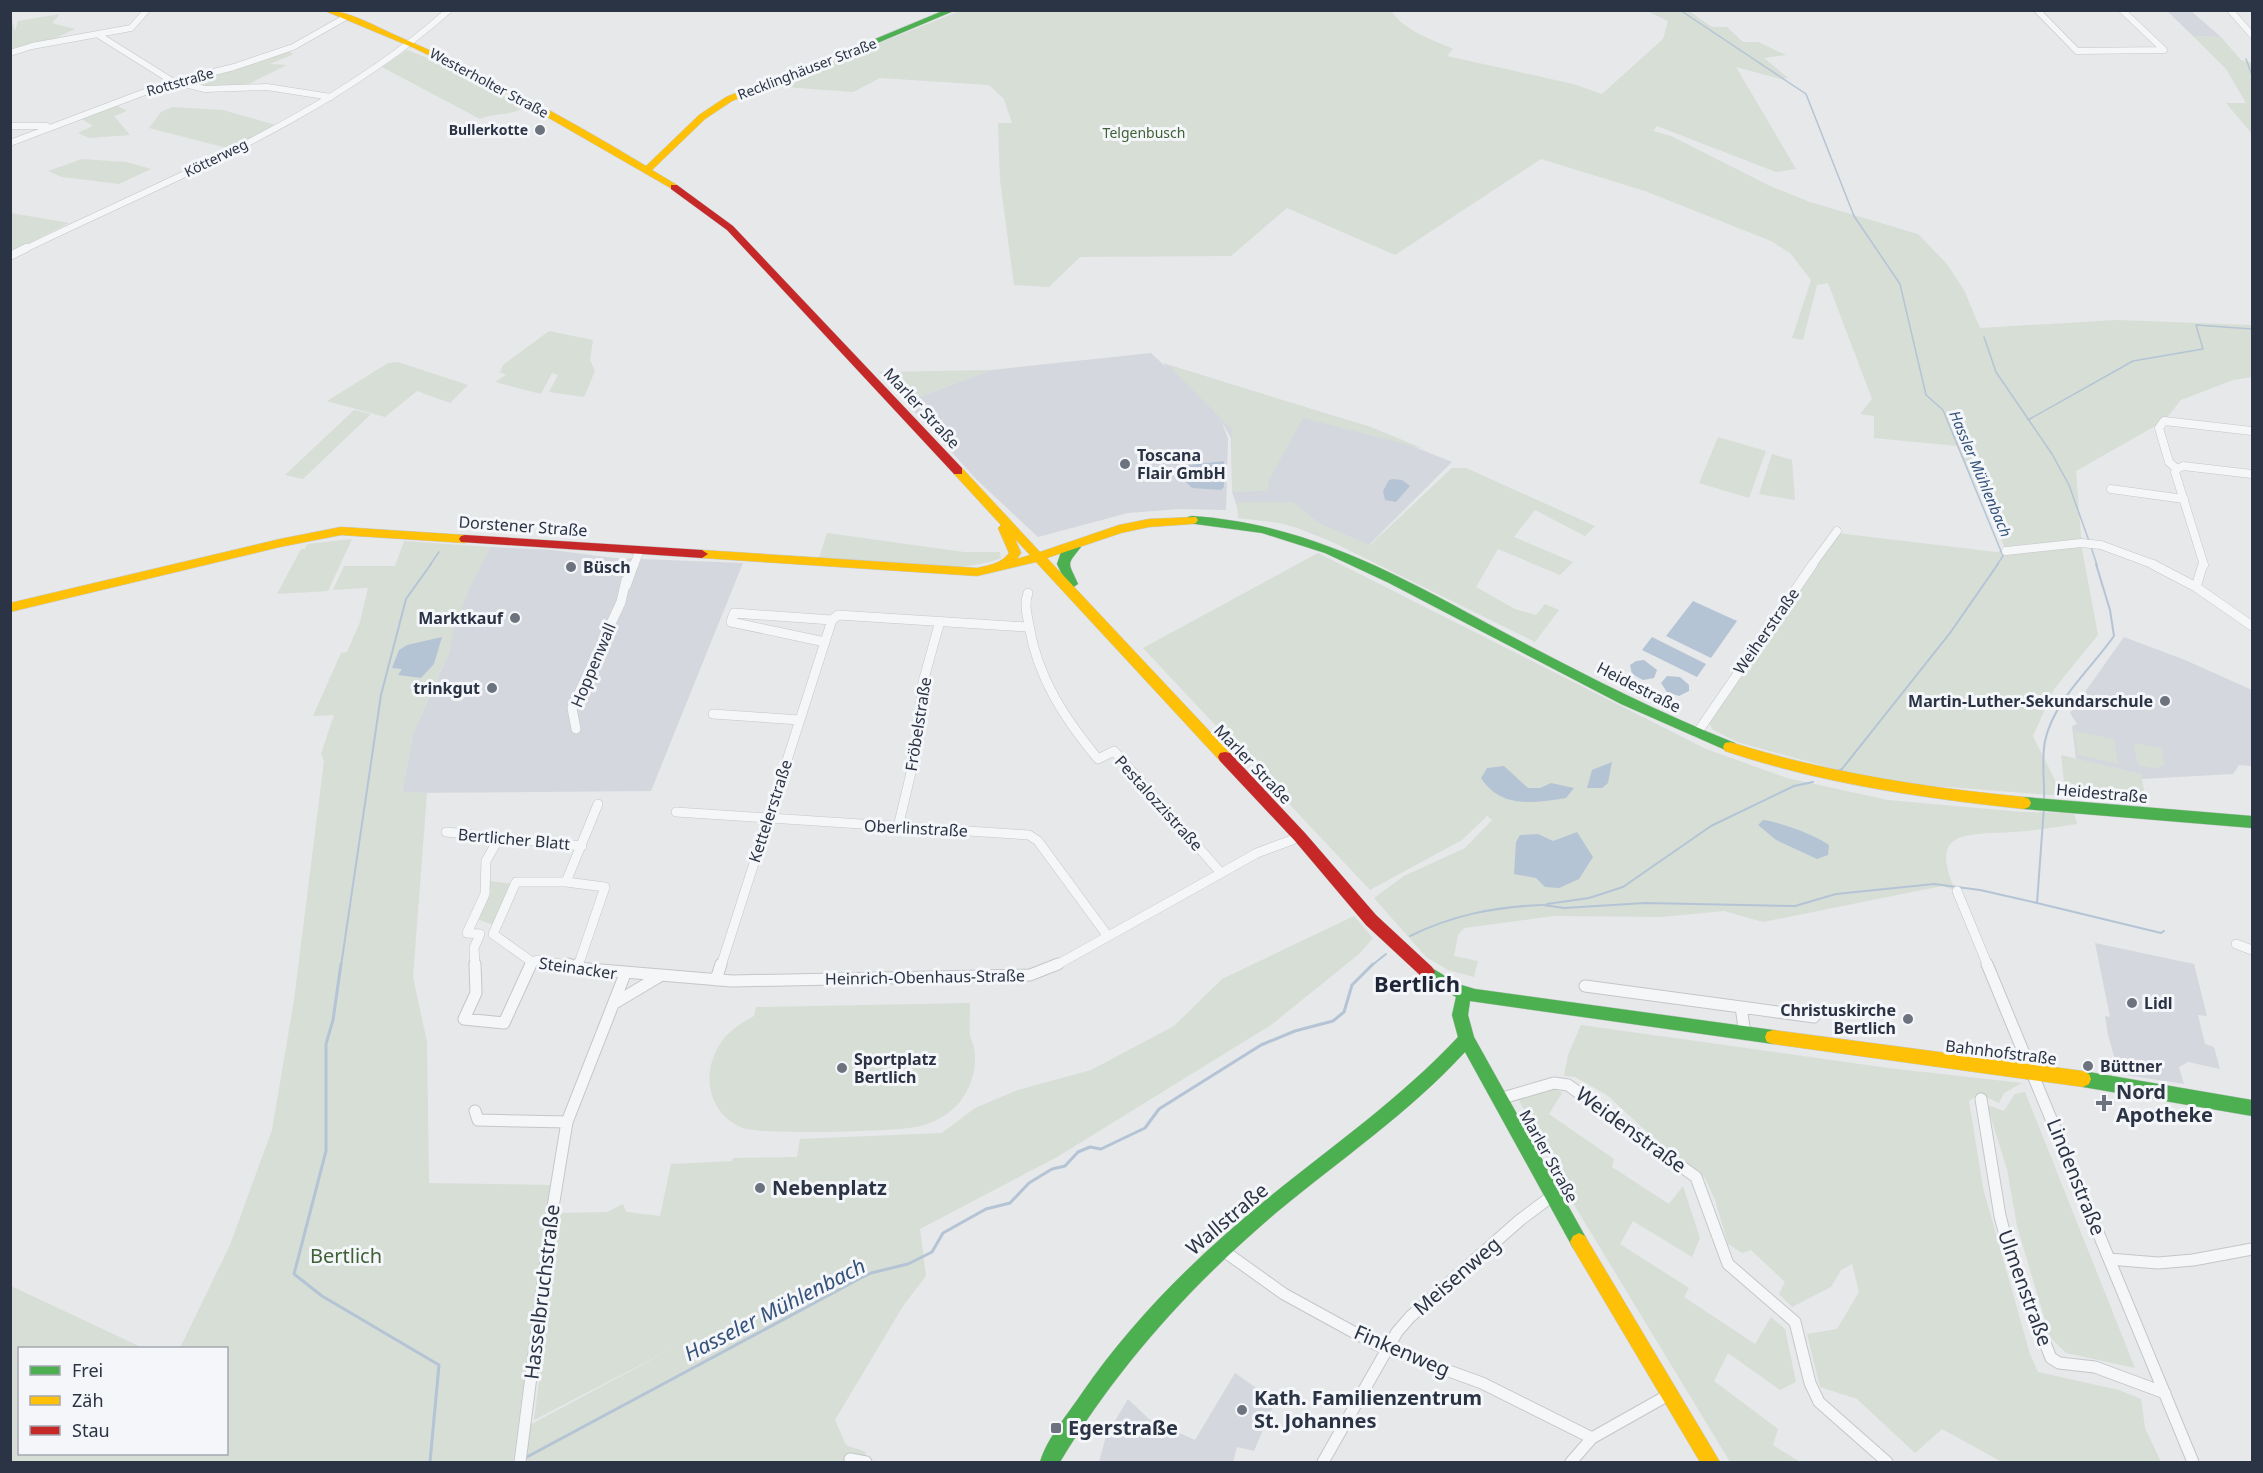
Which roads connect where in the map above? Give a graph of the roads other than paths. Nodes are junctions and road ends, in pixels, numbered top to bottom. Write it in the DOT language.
graph roads {
  1 [pos="147,10"];
  2 [pos="326,10"];
  3 [pos="449,10"];
  4 [pos="953,10"];
  5 [pos="2037,10"];
  6 [pos="2122,10"];
  7 [pos="2230,10"];
  8 [pos="346,17"];
  9 [pos="2253,35"];
  10 [pos="100,36"];
  11 [pos="412,43"];
  12 [pos="10,53"];
  13 [pos="177,81"];
  14 [pos="331,97"];
  15 [pos="10,126"];
  16 [pos="53,127"];
  17 [pos="10,143"];
  18 [pos="646,171"];
  19 [pos="10,256"];
  20 [pos="2253,431"];
  21 [pos="2176,469"];
  22 [pos="2253,474"];
  23 [pos="2111,489"];
  24 [pos="2184,499"];
  25 [pos="996,512"];
  26 [pos="1837,531"];
  27 [pos="1106,532"];
  28 [pos="2006,551"];
  29 [pos="639,552"];
  30 [pos="1039,557"];
  31 [pos="977,572"];
  32 [pos="2196,587"];
  33 [pos="1028,593"];
  34 [pos="11,608"];
  35 [pos="1087,609"];
  36 [pos="835,617"];
  37 [pos="940,621"];
  38 [pos="2253,626"];
  39 [pos="1027,627"];
  40 [pos="825,642"];
  41 [pos="713,714"];
  42 [pos="800,720"];
  43 [pos="576,729"];
  44 [pos="1697,734"];
  45 [pos="598,804"];
  46 [pos="676,812"];
  47 [pos="767,819"];
  48 [pos="2253,822"];
  49 [pos="898,827"];
  50 [pos="446,832"];
  51 [pos="1300,837"];
  52 [pos="499,838"];
  53 [pos="582,846"];
  54 [pos="1221,873"];
  55 [pos="566,882"];
  56 [pos="1957,891"];
  57 [pos="480,934"];
  58 [pos="494,934"];
  59 [pos="1107,935"];
  60 [pos="2236,944"];
  61 [pos="2253,950"];
  62 [pos="531,962"];
  63 [pos="577,968"];
  64 [pos="625,974"];
  65 [pos="660,976"];
  66 [pos="716,980"];
  67 [pos="1585,986"];
  68 [pos="1464,994"];
  69 [pos="613,1004"];
  70 [pos="1741,1007"];
  71 [pos="1814,1017"];
  72 [pos="1745,1034"];
  73 [pos="1466,1039"];
  74 [pos="2034,1072"];
  75 [pos="1981,1099"];
  76 [pos="1498,1100"];
  77 [pos="2253,1108"];
  78 [pos="475,1111"];
  79 [pos="567,1122"];
  80 [pos="1552,1196"];
  81 [pos="1221,1249"];
  82 [pos="2253,1249"];
  83 [pos="2109,1259"];
  84 [pos="1388,1348"];
  85 [pos="2165,1393"];
  86 [pos="1670,1394"];
  87 [pos="1592,1438"];
  88 [pos="850,1459"];
  89 [pos="520,1462"];
  90 [pos="866,1462"];
  91 [pos="1049,1462"];
  92 [pos="1323,1462"];
  93 [pos="1571,1462"];
  94 [pos="1711,1462"];
  95 [pos="1887,1462"];
  96 [pos="2193,1462"];
  1 -- 10 [label="street"];
  2 -- 8 [label="main road, Westerholter Straße"];
  3 -- 11 [label="street, Kötterweg"];
  4 -- 18 [label="main road, Recklinghäuser Straße"];
  5 -- 6 [label="street"];
  7 -- 9 [label="street"];
  8 -- 11 [label="main road, Westerholter Straße"];
  8 -- 13 [label="street, Rottstraße"];
  10 -- 12 [label="street"];
  10 -- 13 [label="street"];
  11 -- 14 [label="street, Kötterweg"];
  11 -- 18 [label="main road, Westerholter Straße"];
  13 -- 14 [label="street"];
  13 -- 16 [label="street, Rottstraße"];
  14 -- 19 [label="street, Kötterweg"];
  15 -- 16 [label="street"];
  16 -- 17 [label="street, Rottstraße"];
  18 -- 25 [label="main road, Marler Straße"];
  20 -- 21 [label="street"];
  21 -- 22 [label="street"];
  21 -- 24 [label="street"];
  23 -- 24 [label="street"];
  24 -- 32 [label="street"];
  25 -- 30 [label="main road, Marler Straße"];
  25 -- 31 [label="main road"];
  26 -- 44 [label="street, Weiherstraße"];
  27 -- 30 [label="main road, Heidestraße"];
  27 -- 35 [label="main road"];
  27 -- 44 [label="main road, Heidestraße"];
  28 -- 32 [label="street"];
  29 -- 31 [label="main road, Dorstener Straße"];
  29 -- 34 [label="main road, Dorstener Straße"];
  29 -- 43 [label="street, Hoppenwall"];
  30 -- 31 [label="main road, Dorstener Straße"];
  30 -- 35 [label="main road, Marler Straße"];
  32 -- 38 [label="street"];
  33 -- 39 [label="street, Pestalozzistraße"];
  35 -- 51 [label="main road, Marler Straße"];
  36 -- 37 [label="street"];
  36 -- 40 [label="street, Kettelerstraße"];
  36 -- 40 [label="street"];
  37 -- 39 [label="street"];
  37 -- 49 [label="street, Fröbelstraße"];
  39 -- 54 [label="street, Pestalozzistraße"];
  40 -- 42 [label="street, Kettelerstraße"];
  41 -- 42 [label="street"];
  42 -- 47 [label="street, Kettelerstraße"];
  44 -- 48 [label="main road, Heidestraße"];
  45 -- 53 [label="street, Bertlicher Blatt"];
  46 -- 47 [label="street, Oberlinstraße"];
  47 -- 49 [label="street, Oberlinstraße"];
  47 -- 66 [label="street, Kettelerstraße"];
  49 -- 59 [label="street, Oberlinstraße"];
  50 -- 52 [label="street, Bertlicher Blatt"];
  51 -- 54 [label="street, Heinrich-Obenhaus-Straße"];
  51 -- 68 [label="main road, Marler Straße"];
  52 -- 53 [label="street, Bertlicher Blatt"];
  52 -- 57 [label="street"];
  53 -- 55 [label="street, Bertlicher Blatt"];
  54 -- 59 [label="street, Heinrich-Obenhaus-Straße"];
  55 -- 58 [label="street"];
  55 -- 63 [label="street"];
  56 -- 74 [label="street, Lindenstraße"];
  57 -- 58 [label="street"];
  57 -- 62 [label="street, Steinacker"];
  58 -- 62 [label="street, Steinacker"];
  59 -- 66 [label="street, Heinrich-Obenhaus-Straße"];
  60 -- 61 [label="street"];
  62 -- 63 [label="street, Steinacker"];
  63 -- 64 [label="street, Steinacker"];
  64 -- 65 [label="street, Heinrich-Obenhaus-Straße"];
  64 -- 69 [label="street, Hasselbruchstraße"];
  65 -- 66 [label="street, Heinrich-Obenhaus-Straße"];
  65 -- 69 [label="street"];
  67 -- 70 [label="street"];
  68 -- 72 [label="main road, Bahnhofstraße"];
  68 -- 73 [label="main road, Marler Straße"];
  69 -- 79 [label="street, Hasselbruchstraße"];
  70 -- 71 [label="street"];
  70 -- 72 [label="street"];
  72 -- 74 [label="main road, Bahnhofstraße"];
  73 -- 76 [label="main road, Marler Straße"];
  73 -- 81 [label="main road, Wallstraße"];
  74 -- 77 [label="main road, Bahnhofstraße"];
  74 -- 83 [label="street, Lindenstraße"];
  75 -- 85 [label="street, Ulmenstraße"];
  76 -- 80 [label="main road, Marler Straße"];
  76 -- 95 [label="street, Weidenstraße"];
  78 -- 79 [label="street"];
  79 -- 89 [label="street, Hasselbruchstraße"];
  80 -- 84 [label="street, Meisenweg"];
  80 -- 86 [label="main road, Marler Straße"];
  81 -- 84 [label="street, Finkenweg"];
  81 -- 91 [label="main road, Wallstraße"];
  82 -- 83 [label="street"];
  83 -- 85 [label="street, Lindenstraße"];
  84 -- 87 [label="street, Finkenweg"];
  84 -- 92 [label="street, Meisenweg"];
  85 -- 96 [label="street, Lindenstraße"];
  86 -- 87 [label="street"];
  86 -- 94 [label="main road, Marler Straße"];
  87 -- 93 [label="street"];
  88 -- 90 [label="street"];
}
